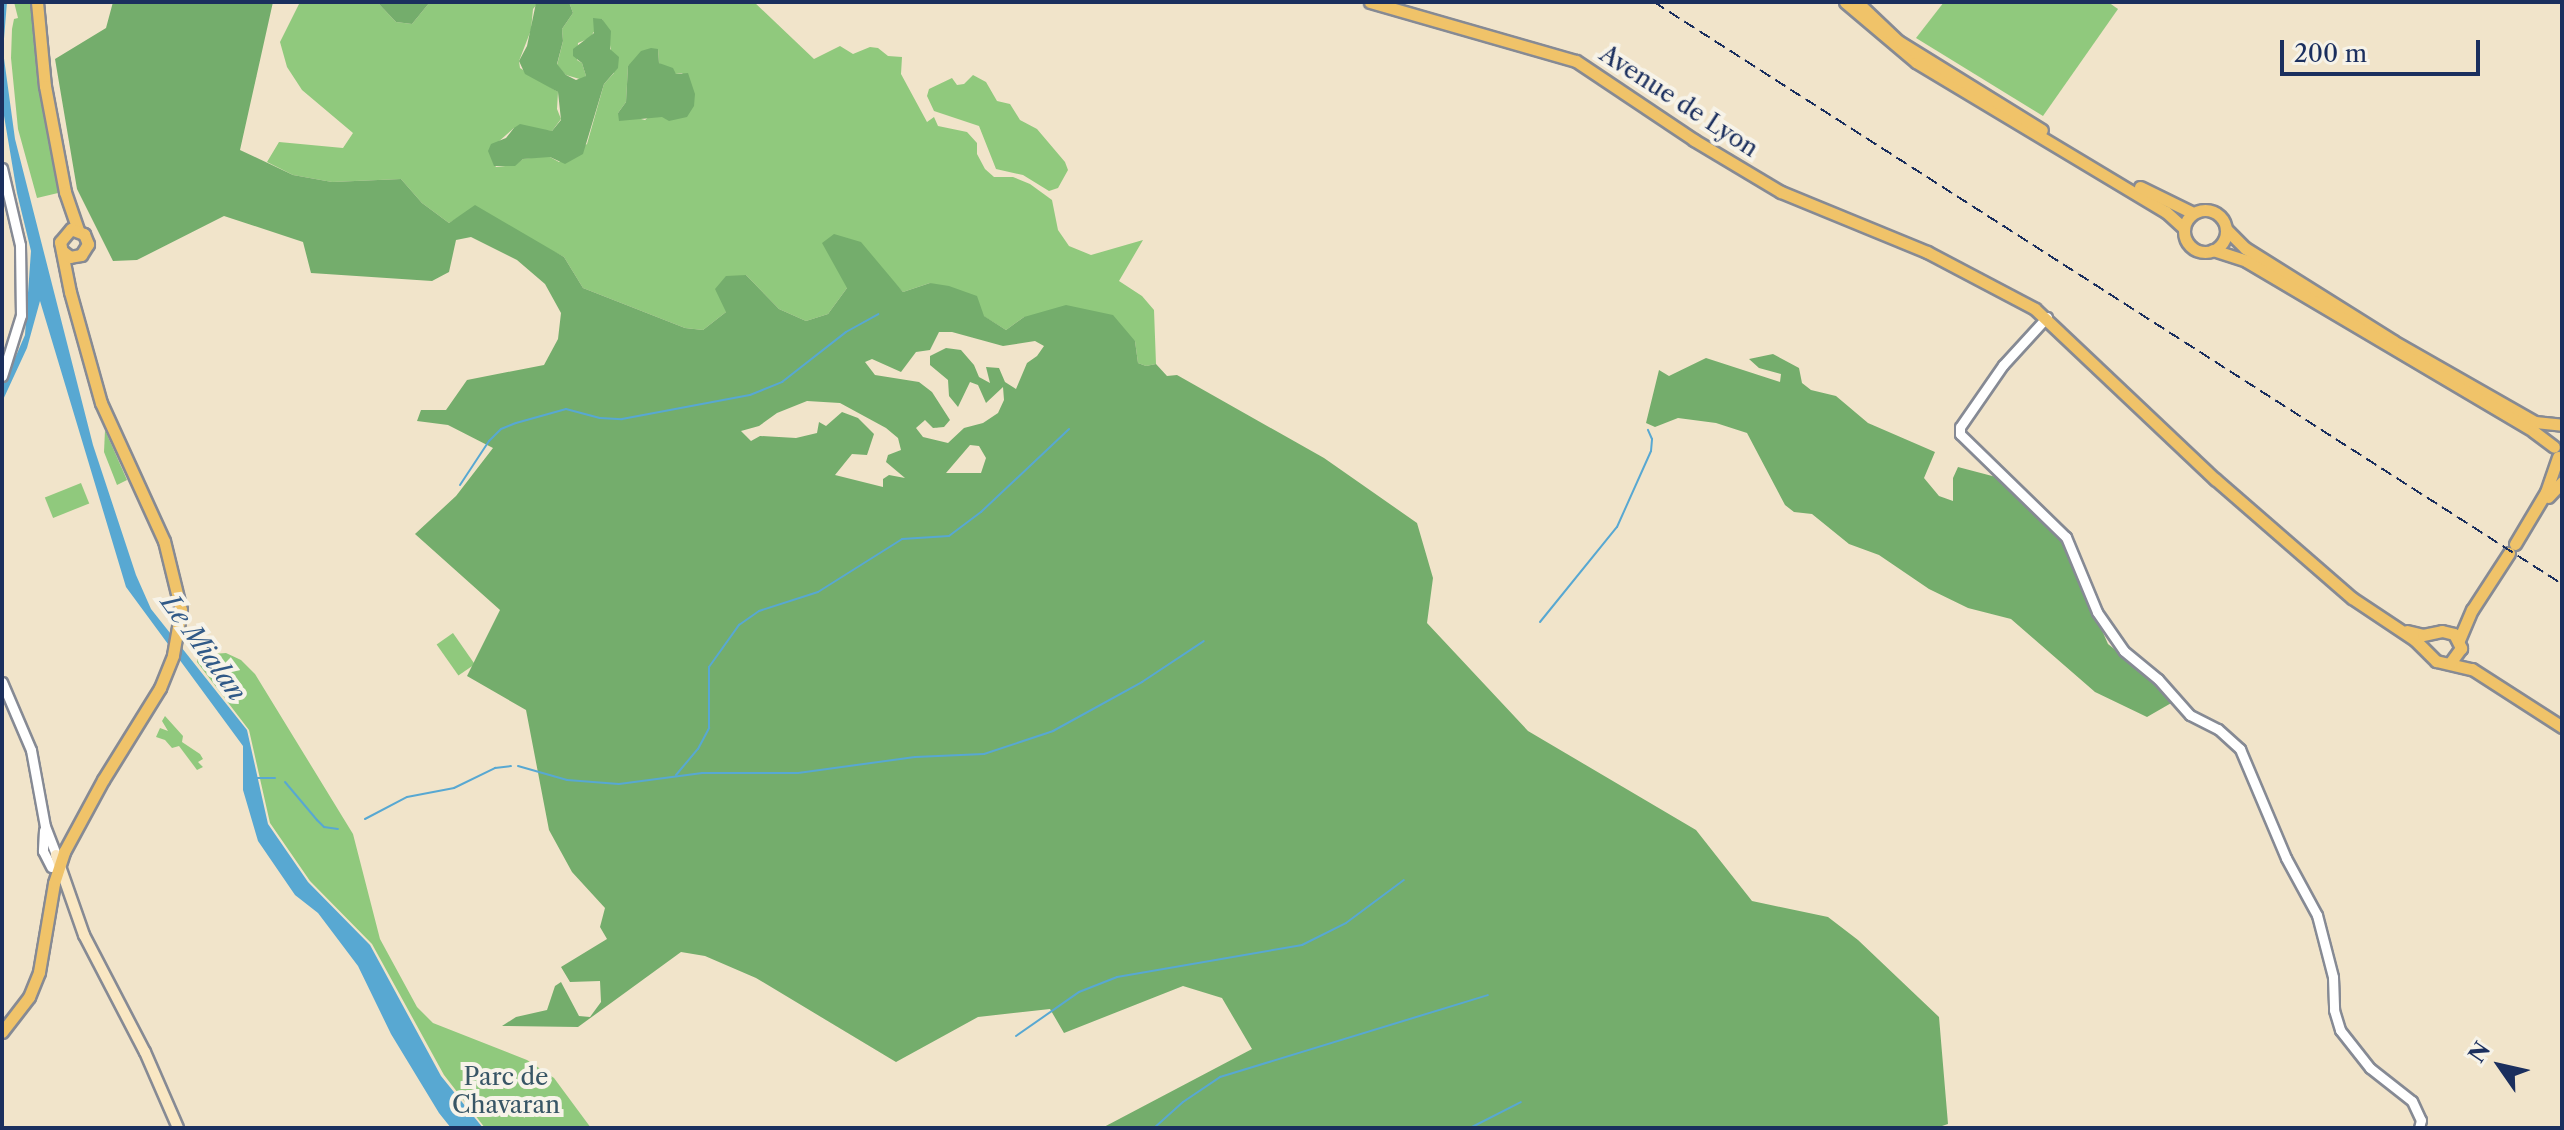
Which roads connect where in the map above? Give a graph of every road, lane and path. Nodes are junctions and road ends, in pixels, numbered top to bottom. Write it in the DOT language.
graph roads {
  1 [pos="37,2"];
  2 [pos="1370,2"];
  3 [pos="1845,2"];
  4 [pos="1857,2"];
  5 [pos="2,168"];
  6 [pos="2193,213"];
  7 [pos="2184,228"];
  8 [pos="2226,229"];
  9 [pos="72,231"];
  10 [pos="2213,250"];
  11 [pos="62,251"];
  12 [pos="75,257"];
  13 [pos="70,292"];
  14 [pos="2047,317"];
  15 [pos="2,376"];
  16 [pos="2562,426"];
  17 [pos="2558,456"];
  18 [pos="2562,482"];
  19 [pos="2539,507"];
  20 [pos="2472,610"];
  21 [pos="2399,629"];
  22 [pos="2440,633"];
  23 [pos="2460,644"];
  24 [pos="2429,651"];
  25 [pos="2451,662"];
  26 [pos="2,682"];
  27 [pos="2496,682"];
  28 [pos="2562,727"];
  29 [pos="56,865"];
  30 [pos="2,1032"];
  31 [pos="178,1128"];
  32 [pos="2419,1128"];
  1 -- 9 [label="main road"];
  2 -- 14 [label="main road, Avenue de Lyon"];
  3 -- 7 [label="main road"];
  4 -- 6 [label="main road"];
  5 -- 15 [label="street"];
  6 -- 7 [label="main road"];
  6 -- 8 [label="main road"];
  7 -- 10 [label="main road"];
  8 -- 10 [label="main road"];
  8 -- 16 [label="main road"];
  9 -- 11 [label="main road"];
  9 -- 12 [label="main road"];
  10 -- 17 [label="main road"];
  11 -- 12 [label="main road"];
  11 -- 13 [label="main road"];
  12 -- 13 [label="main road"];
  13 -- 29 [label="main road"];
  14 -- 21 [label="main road, Avenue de Lyon"];
  14 -- 32 [label="street"];
  16 -- 17 [label="main road"];
  17 -- 19 [label="main road"];
  18 -- 19 [label="main road"];
  19 -- 20 [label="main road"];
  20 -- 22 [label="main road"];
  20 -- 23 [label="main road"];
  21 -- 22 [label="main road"];
  21 -- 24 [label="main road, Avenue de Lyon"];
  22 -- 23 [label="main road"];
  22 -- 24 [label="main road"];
  23 -- 25 [label="main road"];
  23 -- 27 [label="main road"];
  24 -- 25 [label="main road, Avenue de Lyon"];
  25 -- 27 [label="main road, Avenue de Lyon"];
  26 -- 29 [label="street"];
  27 -- 28 [label="main road"];
  29 -- 30 [label="main road"];
  29 -- 31 [label="main road"];
}
